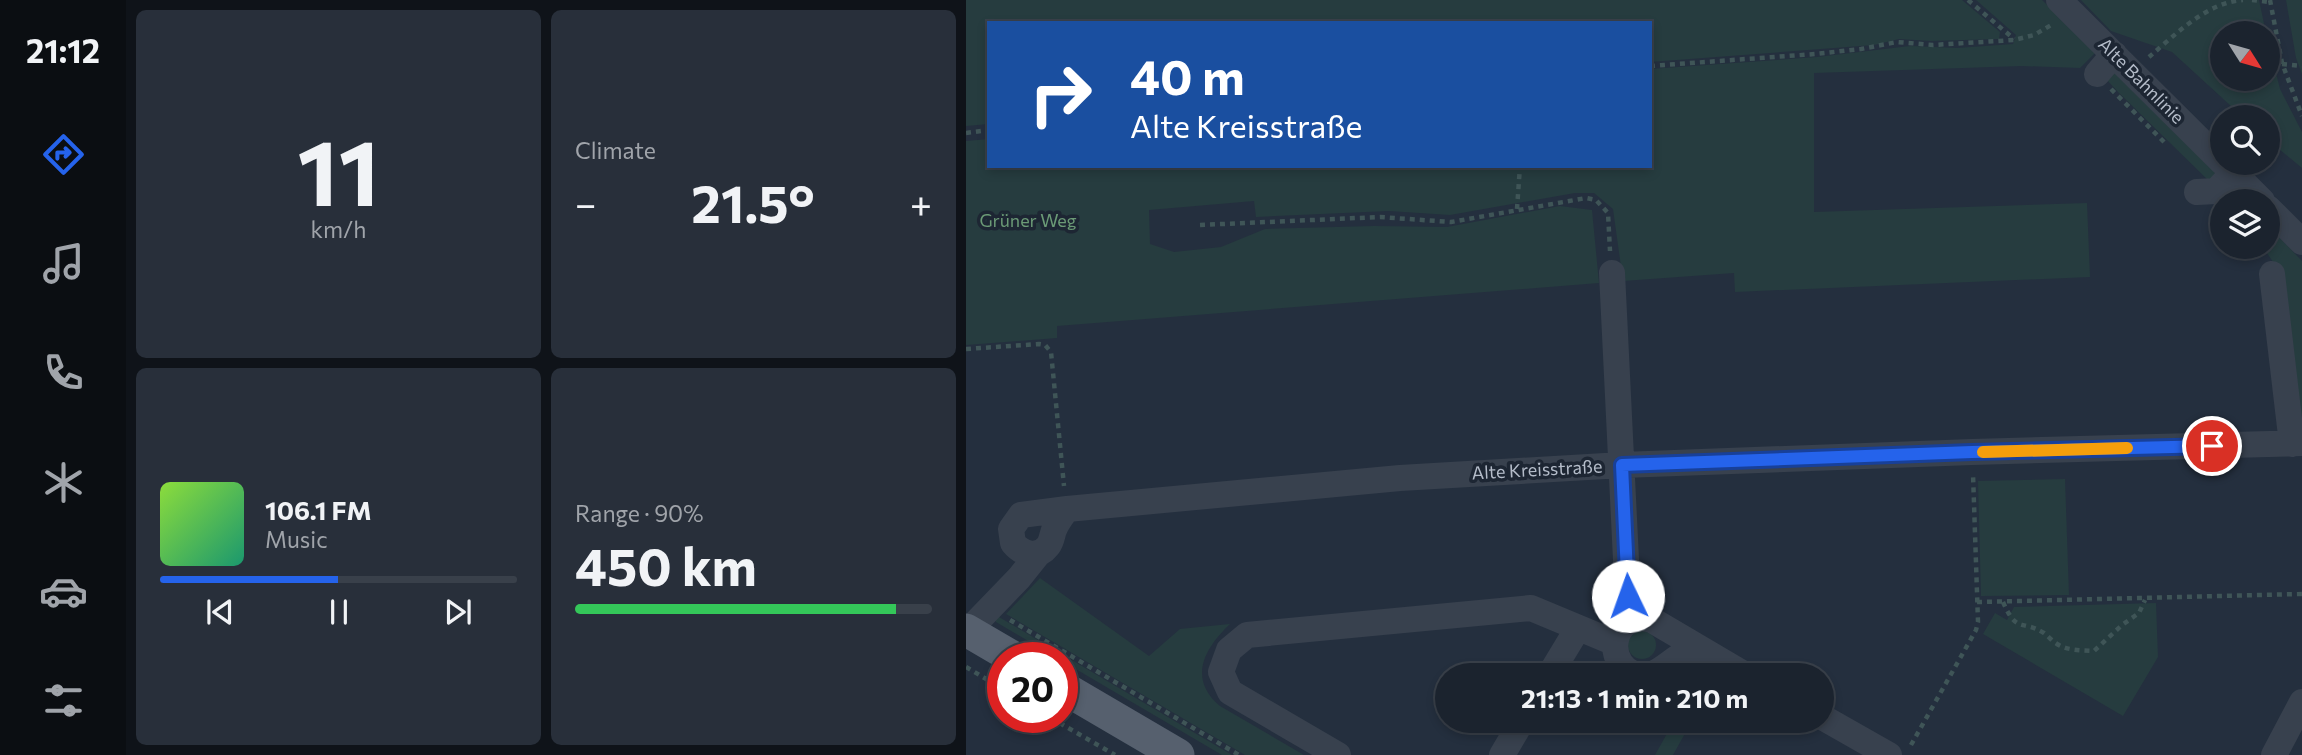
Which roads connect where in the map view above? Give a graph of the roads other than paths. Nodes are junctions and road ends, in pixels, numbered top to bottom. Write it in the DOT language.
graph roads {
  1 [pos="2064,5"];
  2 [pos="2124,63"];
  3 [pos="2097,74"];
  4 [pos="2210,149"];
  5 [pos="2223,175"];
  6 [pos="2236,175"];
  7 [pos="2250,189"];
  8 [pos="2197,192"];
  9 [pos="2280,220"];
  10 [pos="2302,242"];
  11 [pos="1612,273"];
  12 [pos="2272,274"];
  13 [pos="2297,444"];
  14 [pos="1622,465"];
  15 [pos="1067,509"];
  16 [pos="1039,553"];
  17 [pos="1629,621"];
  18 [pos="974,623"];
  19 [pos="1578,628"];
  20 [pos="996,642"];
  21 [pos="1615,643"];
  22 [pos="1699,649"];
  23 [pos="1557,663"];
  24 [pos="1621,663"];
  25 [pos="1669,663"];
  26 [pos="1724,663"];
  27 [pos="1078,696"];
  28 [pos="2302,702"];
  29 [pos="1834,725"];
  30 [pos="1515,733"];
  31 [pos="1178,755"];
  32 [pos="1339,755"];
  33 [pos="1502,755"];
  34 [pos="1889,755"];
  35 [pos="2274,755"];
  1 -- 2 [label="street, Alte Bahnlinie"];
  2 -- 3 [label="street"];
  2 -- 4 [label="street, Alte Bahnlinie"];
  5 -- 8 [label="street"];
  6 -- 7 [label="street, Alte Bahnlinie"];
  9 -- 10 [label="street"];
  11 -- 14 [label="street"];
  12 -- 13 [label="street"];
  13 -- 14 [label="street, Alte Kreisstraße"];
  14 -- 15 [label="street, Alte Kreisstraße"];
  14 -- 17 [label="street"];
  15 -- 16 [label="street"];
  15 -- 16 [label="street, Alte Kreisstraße"];
  16 -- 18 [label="street"];
  17 -- 21 [label="street"];
  17 -- 22 [label="street"];
  18 -- 20 [label="main road"];
  19 -- 21 [label="street"];
  19 -- 23 [label="street"];
  19 -- 32 [label="street"];
  21 -- 24 [label="street"];
  22 -- 25 [label="street"];
  22 -- 26 [label="street"];
  27 -- 31 [label="main road"];
  28 -- 35 [label="street"];
  29 -- 34 [label="street"];
  30 -- 33 [label="street"];
}
